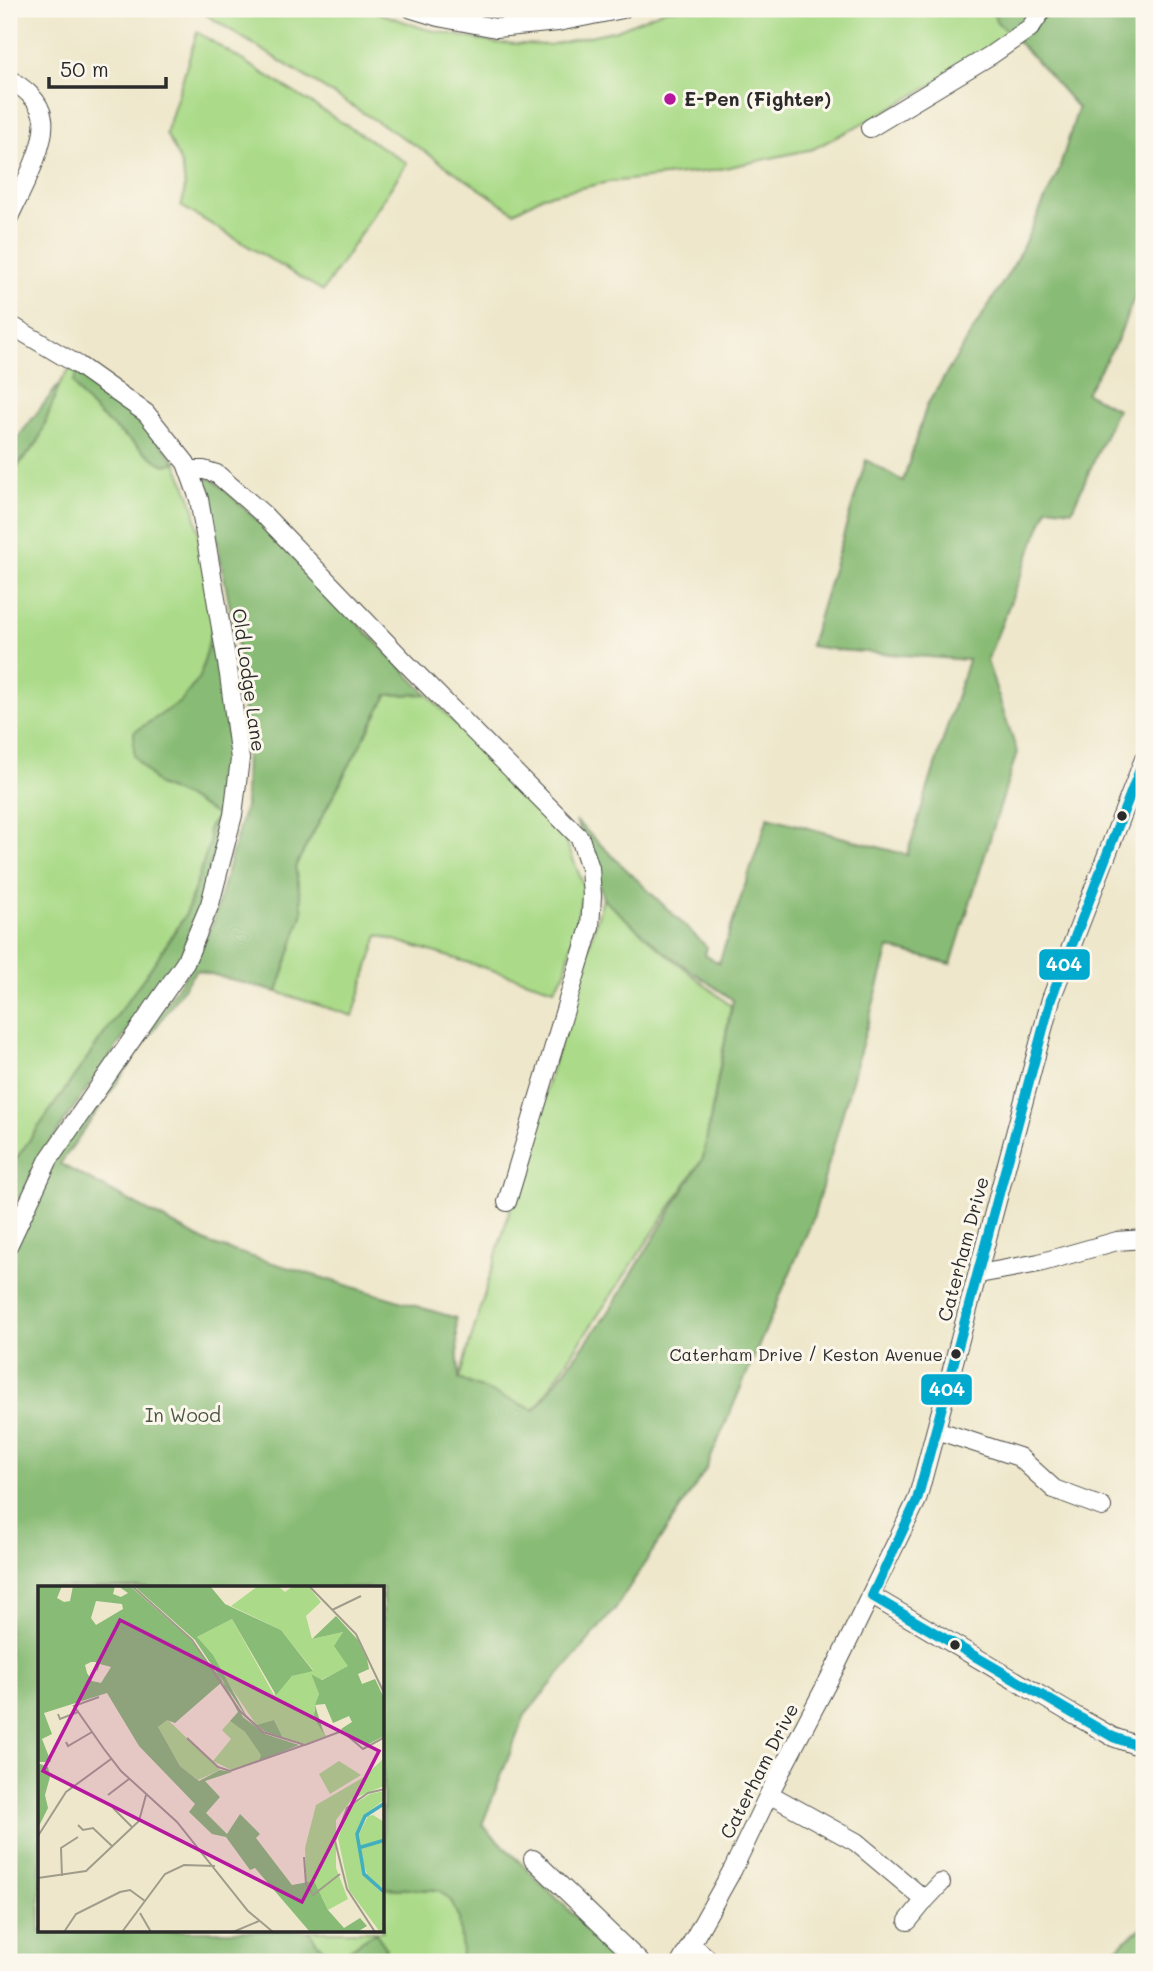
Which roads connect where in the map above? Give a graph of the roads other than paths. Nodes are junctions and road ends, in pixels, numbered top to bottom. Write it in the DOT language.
graph roads {
  1 [pos="412,9"];
  2 [pos="623,9"];
  3 [pos="1043,9"];
  4 [pos="9,79"];
  5 [pos="870,128"];
  6 [pos="9,217"];
  7 [pos="9,325"];
  8 [pos="190,470"];
  9 [pos="1144,759"];
  10 [pos="507,1202"];
  11 [pos="1144,1240"];
  12 [pos="9,1244"];
  13 [pos="979,1274"];
  14 [pos="936,1430"];
  15 [pos="1102,1507"];
  16 [pos="872,1595"];
  17 [pos="1144,1748"];
  18 [pos="769,1794"];
  19 [pos="533,1859"];
  20 [pos="941,1883"];
  21 [pos="925,1900"];
  22 [pos="908,1921"];
  23 [pos="692,1945"];
  24 [pos="640,1962"];
  25 [pos="681,1962"];
  26 [pos="712,1962"];
  1 -- 2 [label="street"];
  3 -- 5 [label="street"];
  4 -- 6 [label="street"];
  7 -- 8 [label="street, Old Lodge Lane"];
  8 -- 10 [label="street"];
  8 -- 12 [label="street, Old Lodge Lane"];
  9 -- 13 [label="street, Caterham Drive"];
  11 -- 13 [label="street"];
  13 -- 14 [label="street, Caterham Drive"];
  14 -- 15 [label="street"];
  14 -- 16 [label="street, Caterham Drive"];
  16 -- 17 [label="street"];
  16 -- 18 [label="street, Caterham Drive"];
  18 -- 21 [label="street"];
  18 -- 23 [label="street, Caterham Drive"];
  19 -- 24 [label="street"];
  20 -- 21 [label="street"];
  21 -- 22 [label="street"];
  23 -- 25 [label="street, Caterham Drive"];
  23 -- 26 [label="street"];
}
